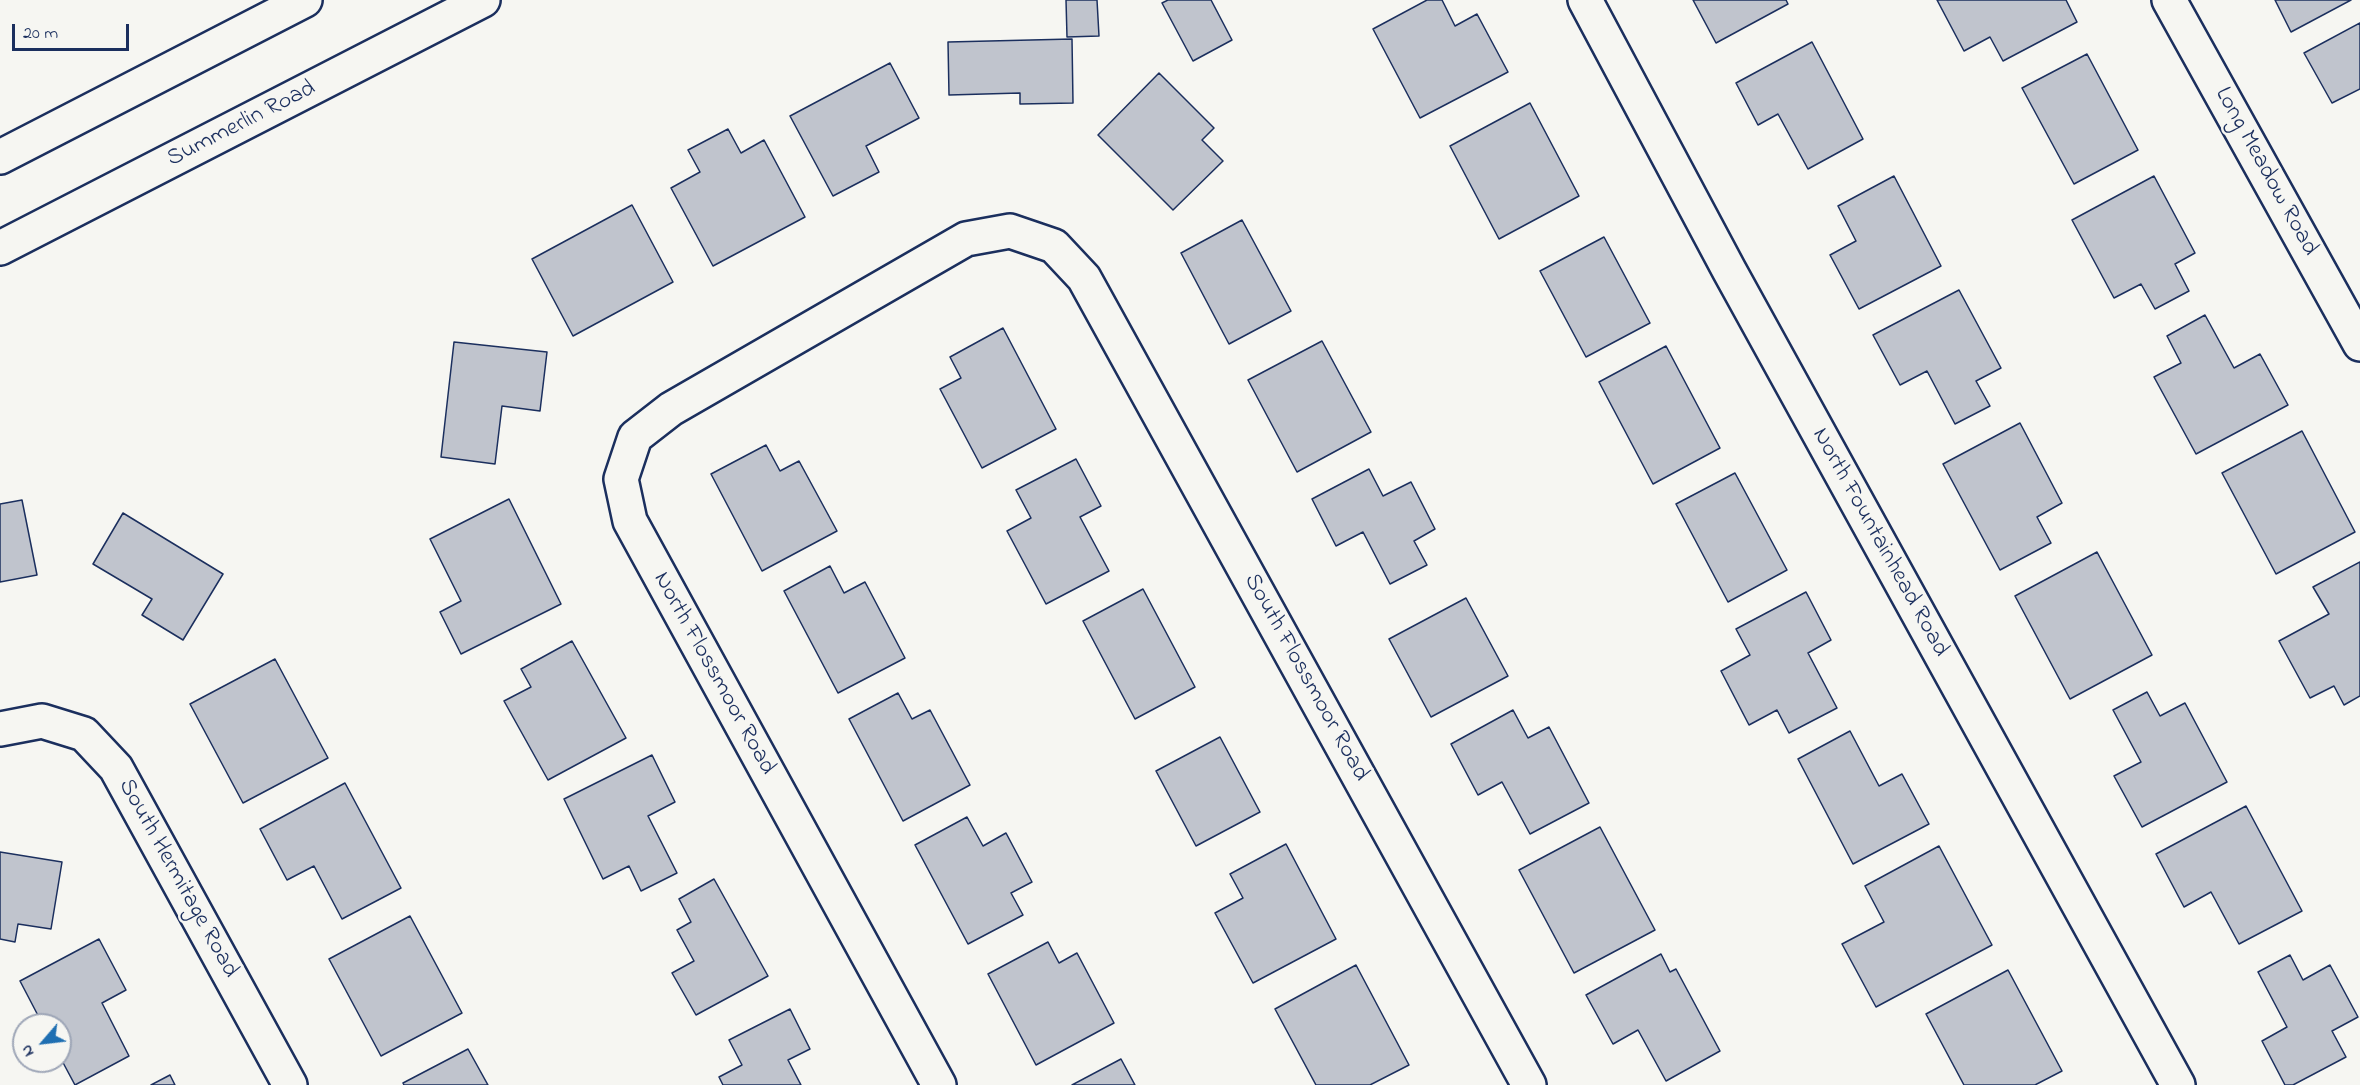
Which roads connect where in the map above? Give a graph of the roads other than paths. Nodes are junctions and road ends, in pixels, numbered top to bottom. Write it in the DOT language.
graph roads {
  1 [pos="305,0"];
  2 [pos="483,0"];
  3 [pos="1585,0"];
  4 [pos="2169,0"];
  5 [pos="0,156"];
  6 [pos="0,248"];
  7 [pos="812,328"];
  8 [pos="2360,344"];
  9 [pos="12,727"];
  10 [pos="290,1085"];
  11 [pos="939,1085"];
  12 [pos="1529,1085"];
  13 [pos="2178,1085"];
  1 -- 5 [label="street"];
  2 -- 6 [label="street, Summerlin Road"];
  3 -- 13 [label="street, North Fountainhead Road"];
  4 -- 8 [label="street, Long Meadow Road"];
  7 -- 11 [label="street, North Flossmoor Road"];
  7 -- 12 [label="street, South Flossmoor Road"];
  9 -- 10 [label="street, South Hermitage Road"];
}
